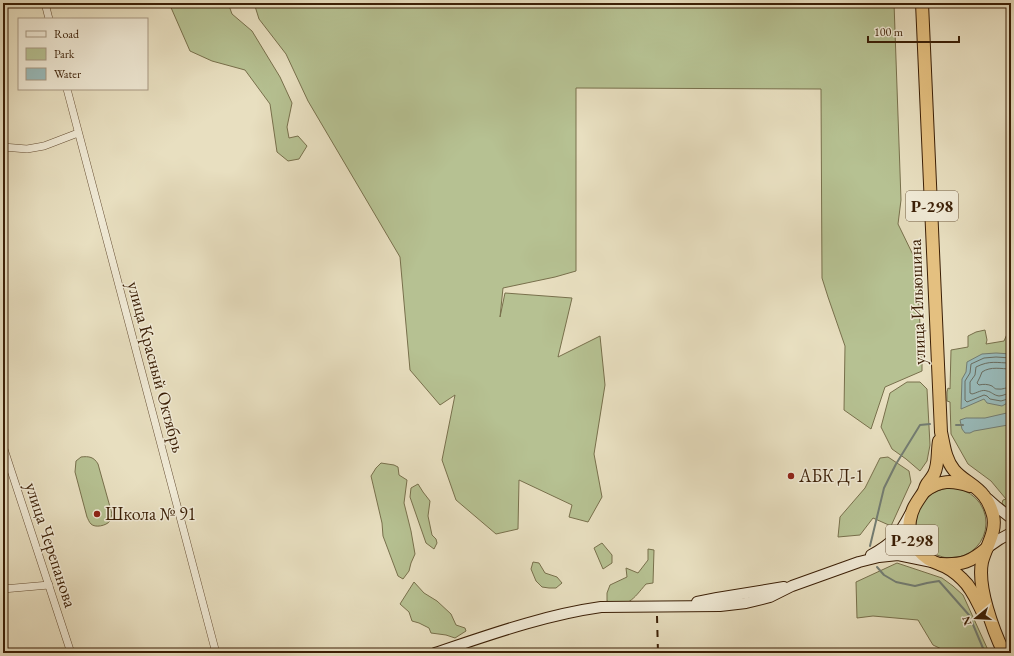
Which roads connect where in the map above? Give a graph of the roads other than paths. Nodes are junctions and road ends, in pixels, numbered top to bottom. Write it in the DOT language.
graph roads {
  1 [pos="45,3"];
  2 [pos="922,3"];
  3 [pos="49,18"];
  4 [pos="67,90"];
  5 [pos="78,133"];
  6 [pos="3,147"];
  7 [pos="941,432"];
  8 [pos="3,446"];
  9 [pos="924,492"];
  10 [pos="980,492"];
  11 [pos="912,509"];
  12 [pos="1011,518"];
  13 [pos="1011,533"];
  14 [pos="987,548"];
  15 [pos="859,562"];
  16 [pos="936,563"];
  17 [pos="49,585"];
  18 [pos="3,589"];
  19 [pos="995,632"];
  20 [pos="71,653"];
  21 [pos="216,653"];
  22 [pos="435,653"];
  23 [pos="1004,653"];
  1 -- 3 [label="street"];
  2 -- 7 [label="highway, улица Ильюшина / Р-298"];
  4 -- 5 [label="street, улица Красный Октябрь"];
  5 -- 6 [label="street"];
  5 -- 21 [label="street, улица Красный Октябрь"];
  7 -- 9 [label="highway, Р-298"];
  7 -- 10 [label="highway, Р-298"];
  8 -- 17 [label="street, улица Черепанова"];
  9 -- 10 [label="highway, Р-298"];
  9 -- 11 [label="highway, Р-298"];
  10 -- 12 [label="main road"];
  10 -- 14 [label="highway, Р-298"];
  11 -- 15 [label="main road"];
  11 -- 16 [label="highway, Р-298"];
  13 -- 14 [label="main road"];
  14 -- 16 [label="highway, Р-298"];
  14 -- 19 [label="highway, Р-298"];
  15 -- 16 [label="main road"];
  15 -- 22 [label="main road"];
  16 -- 19 [label="highway, Р-298"];
  17 -- 18 [label="street"];
  17 -- 20 [label="street, улица Черепанова"];
  19 -- 23 [label="highway, Р-298"];
}
